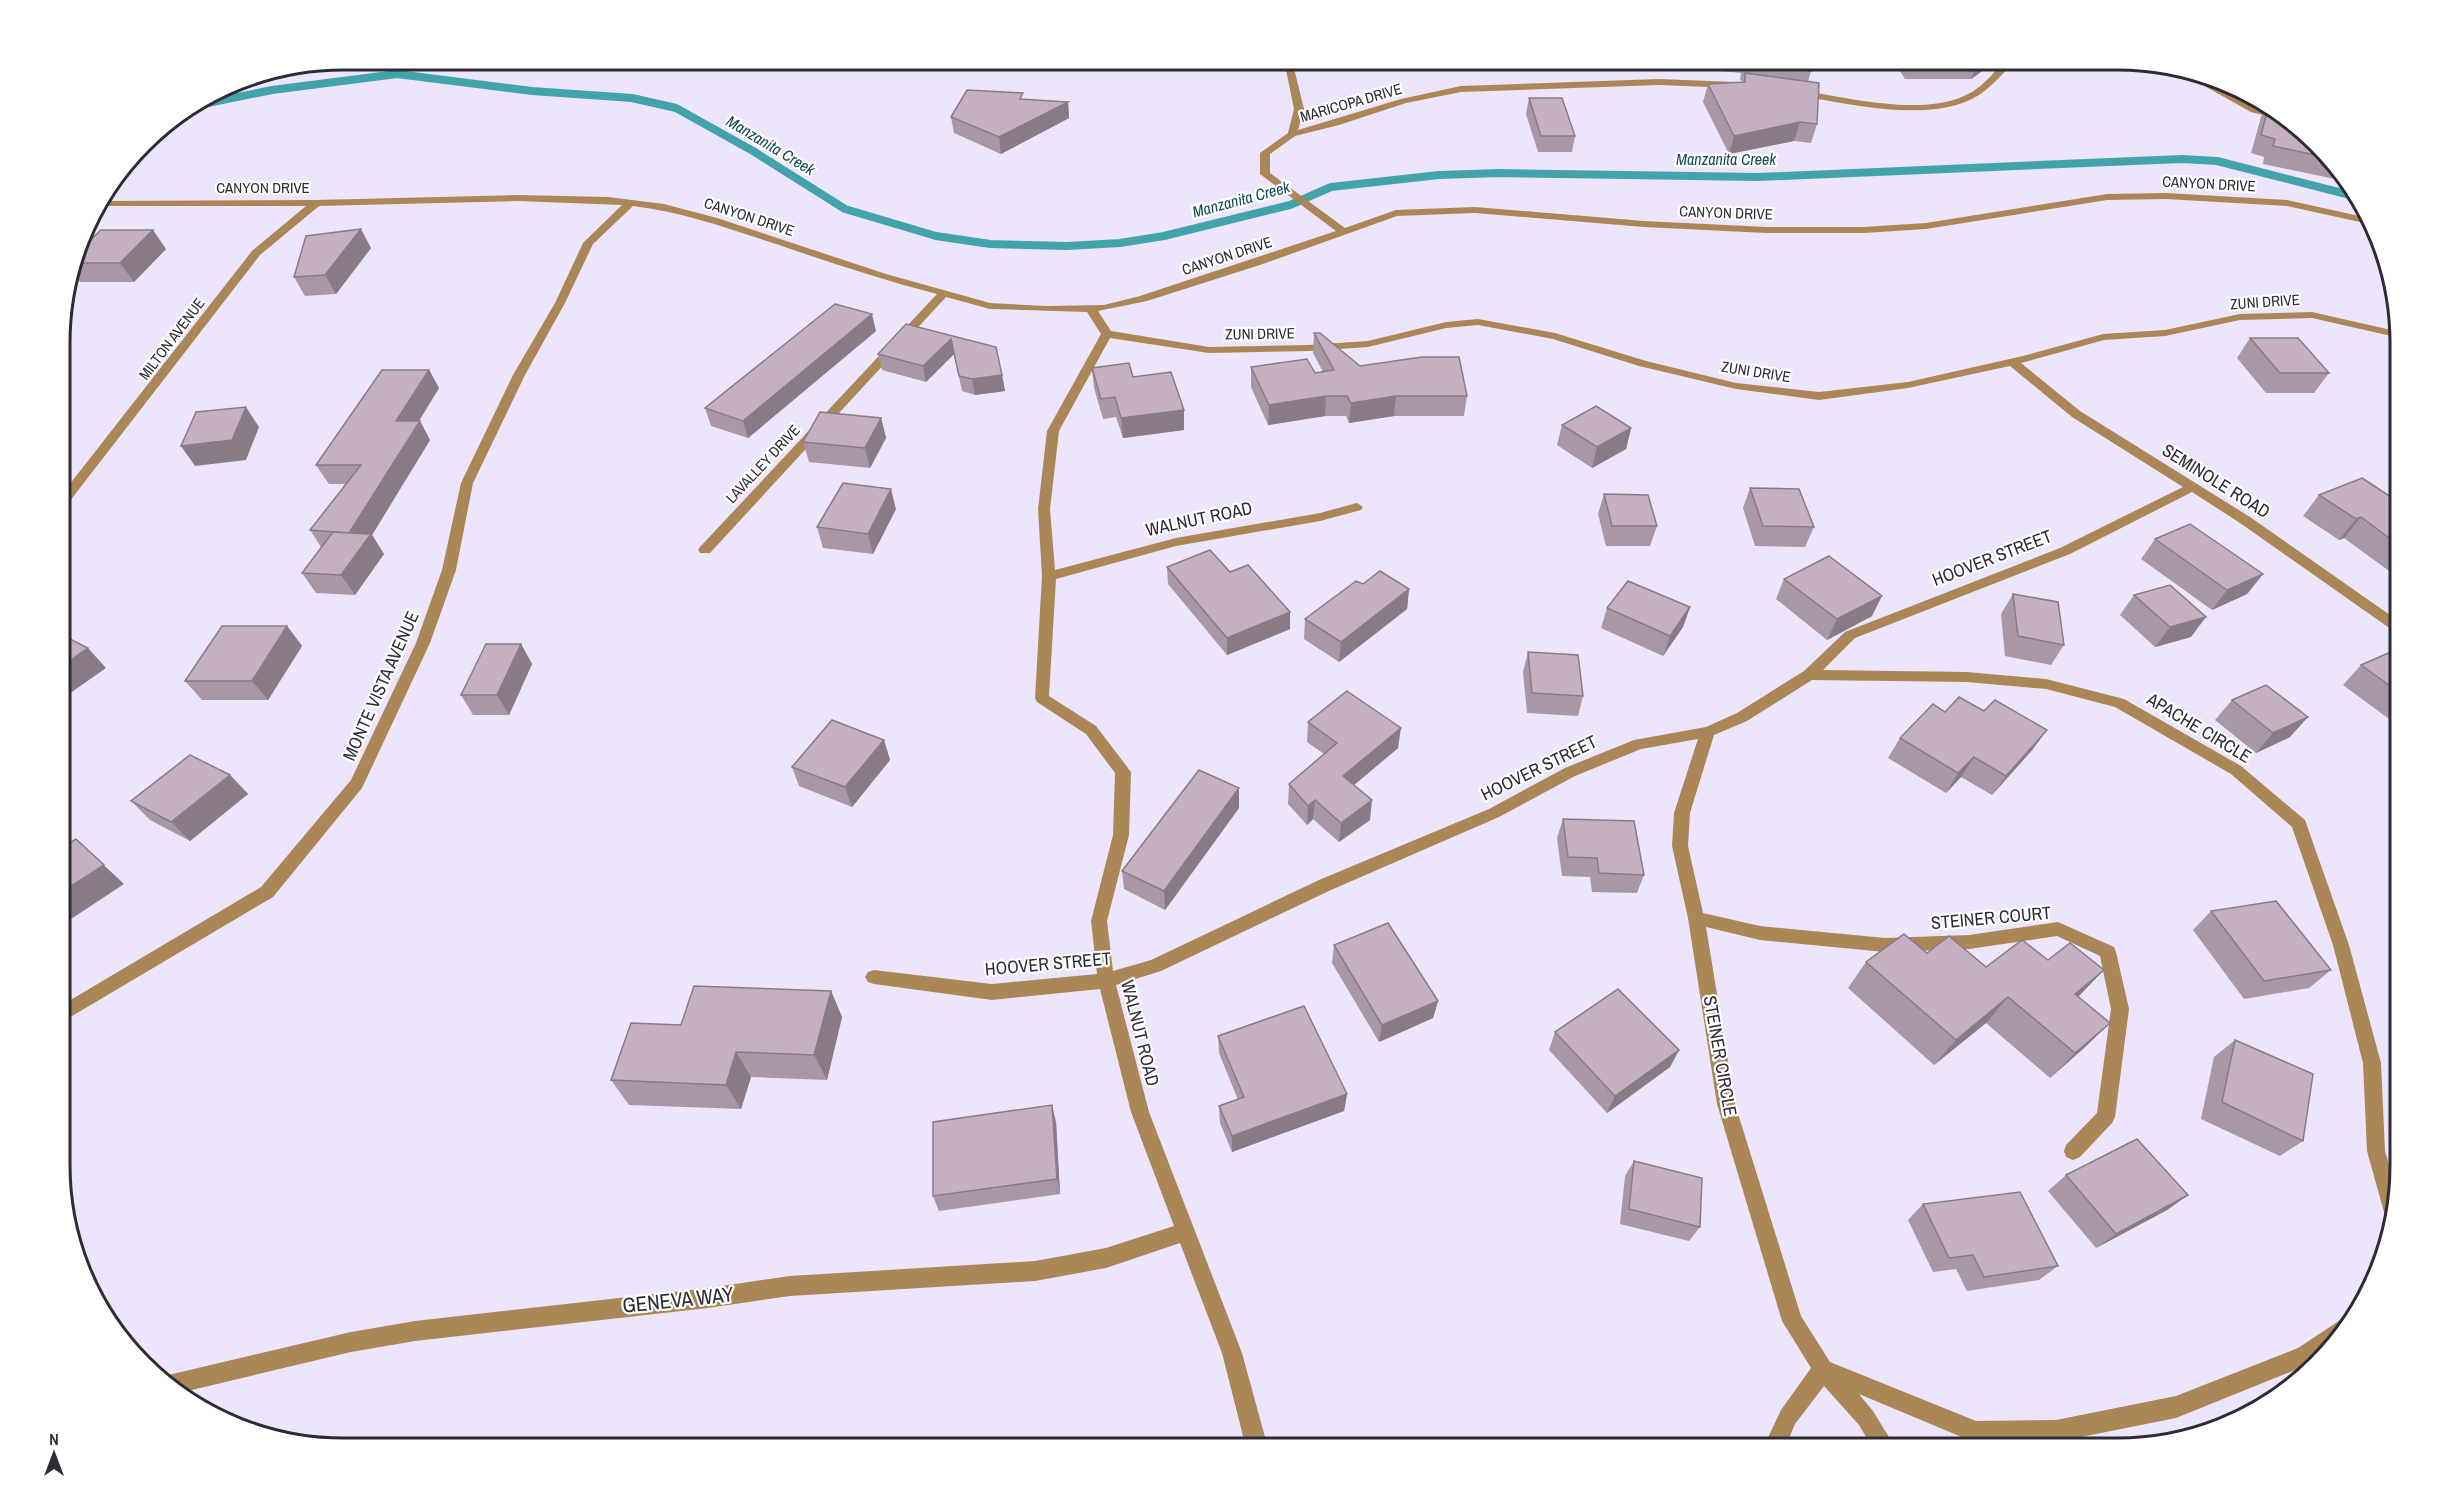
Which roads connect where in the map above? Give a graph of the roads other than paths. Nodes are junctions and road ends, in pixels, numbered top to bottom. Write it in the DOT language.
graph roads {
  1 [pos="1291,70"];
  2 [pos="2000,70"];
  3 [pos="1749,86"];
  4 [pos="2212,88"];
  5 [pos="1792,92"];
  6 [pos="2262,112"];
  7 [pos="1292,134"];
  8 [pos="316,203"];
  9 [pos="630,203"];
  10 [pos="109,204"];
  11 [pos="2360,219"];
  12 [pos="1343,231"];
  13 [pos="943,294"];
  14 [pos="1090,308"];
  15 [pos="2390,332"];
  16 [pos="1107,334"];
  17 [pos="2013,362"];
  18 [pos="2192,487"];
  19 [pos="70,493"];
  20 [pos="1357,507"];
  21 [pos="705,550"];
  22 [pos="1049,576"];
  23 [pos="2390,622"];
  24 [pos="1809,675"];
  25 [pos="1707,732"];
  26 [pos="1696,918"];
  27 [pos="874,977"];
  28 [pos="1106,981"];
  29 [pos="70,1009"];
  30 [pos="2073,1151"];
  31 [pos="2389,1194"];
  32 [pos="1186,1232"];
  33 [pos="2325,1342"];
  34 [pos="1823,1369"];
  35 [pos="179,1382"];
  36 [pos="1254,1438"];
  37 [pos="1779,1438"];
  38 [pos="1878,1438"];
  1 -- 7 [label="street"];
  2 -- 5 [label="street"];
  3 -- 7 [label="street, MARICOPA DRIVE"];
  4 -- 6 [label="street"];
  7 -- 12 [label="street"];
  8 -- 9 [label="street, CANYON DRIVE"];
  8 -- 10 [label="street, CANYON DRIVE"];
  8 -- 19 [label="street, MILTON AVENUE"];
  9 -- 13 [label="street, CANYON DRIVE"];
  9 -- 29 [label="street, MONTE VISTA AVENUE"];
  11 -- 12 [label="street, CANYON DRIVE"];
  12 -- 14 [label="street, CANYON DRIVE"];
  13 -- 14 [label="street, CANYON DRIVE"];
  13 -- 21 [label="street, LAVALLEY DRIVE"];
  14 -- 16 [label="street"];
  15 -- 17 [label="street, ZUNI DRIVE"];
  16 -- 17 [label="street, ZUNI DRIVE"];
  16 -- 22 [label="street, WALNUT ROAD"];
  17 -- 18 [label="street, SEMINOLE ROAD"];
  18 -- 23 [label="street, SEMINOLE ROAD"];
  18 -- 24 [label="street, HOOVER STREET"];
  20 -- 22 [label="street, WALNUT ROAD"];
  22 -- 28 [label="street, WALNUT ROAD"];
  24 -- 25 [label="street, HOOVER STREET"];
  24 -- 31 [label="street, APACHE CIRCLE"];
  25 -- 26 [label="street, STEINER CIRCLE"];
  25 -- 28 [label="street, HOOVER STREET"];
  26 -- 30 [label="street, STEINER COURT"];
  26 -- 34 [label="street, STEINER CIRCLE"];
  27 -- 28 [label="street, HOOVER STREET"];
  28 -- 32 [label="street, WALNUT ROAD"];
  32 -- 35 [label="street, GENEVA WAY"];
  32 -- 36 [label="street, WALNUT ROAD"];
  33 -- 34 [label="street"];
  34 -- 37 [label="street"];
  34 -- 38 [label="street, STEINER CIRCLE"];
}
